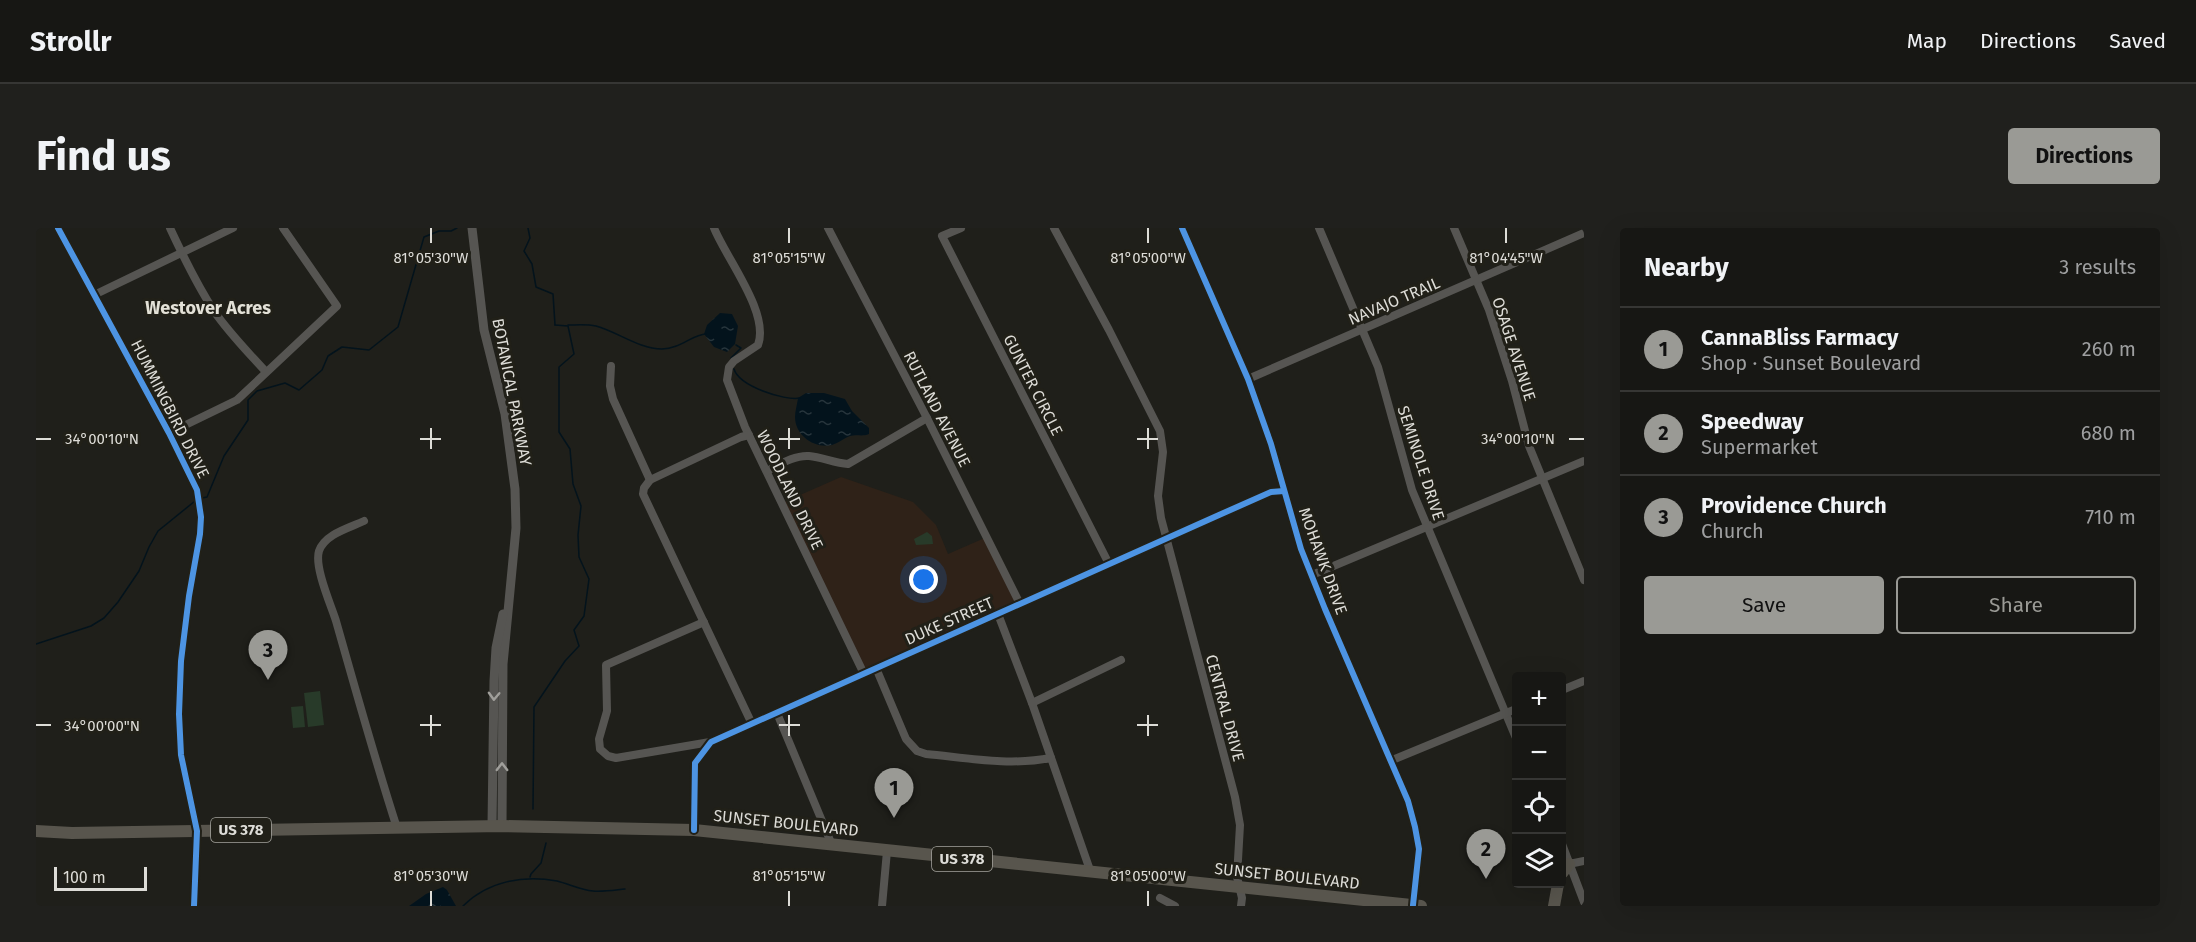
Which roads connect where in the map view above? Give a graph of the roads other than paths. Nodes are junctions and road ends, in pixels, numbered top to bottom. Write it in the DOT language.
graph roads {
  1 [pos="58,228"];
  2 [pos="170,228"];
  3 [pos="232,228"];
  4 [pos="283,228"];
  5 [pos="472,228"];
  6 [pos="714,228"];
  7 [pos="828,228"];
  8 [pos="961,228"];
  9 [pos="1053,228"];
  10 [pos="1182,228"];
  11 [pos="1319,228"];
  12 [pos="1454,228"];
  13 [pos="1584,233"];
  14 [pos="182,254"];
  15 [pos="1476,280"];
  16 [pos="94,295"];
  17 [pos="1362,330"];
  18 [pos="611,366"];
  19 [pos="266,372"];
  20 [pos="1248,379"];
  21 [pos="927,418"];
  22 [pos="169,433"];
  23 [pos="749,435"];
  24 [pos="1584,461"];
  25 [pos="767,471"];
  26 [pos="1542,479"];
  27 [pos="650,480"];
  28 [pos="1284,491"];
  29 [pos="364,521"];
  30 [pos="1426,527"];
  31 [pos="1168,538"];
  32 [pos="1109,564"];
  33 [pos="1312,575"];
  34 [pos="1584,580"];
  35 [pos="1020,604"];
  36 [pos="998,614"];
  37 [pos="704,622"];
  38 [pos="1121,660"];
  39 [pos="876,668"];
  40 [pos="864,674"];
  41 [pos="1584,681"];
  42 [pos="1566,688"];
  43 [pos="1032,703"];
  44 [pos="1512,711"];
  45 [pos="777,713"];
  46 [pos="1506,713"];
  47 [pos="752,724"];
  48 [pos="1512,728"];
  49 [pos="711,742"];
  50 [pos="1050,758"];
  51 [pos="1390,761"];
  52 [pos="497,826"];
  53 [pos="398,828"];
  54 [pos="694,830"];
  55 [pos="36,831"];
  56 [pos="197,831"];
  57 [pos="832,845"];
  58 [pos="887,851"];
  59 [pos="1584,861"];
  60 [pos="1566,868"];
  61 [pos="1566,870"];
  62 [pos="1091,873"];
  63 [pos="1239,887"];
  64 [pos="1557,888"];
  65 [pos="1160,898"];
  66 [pos="1584,902"];
  67 [pos="1413,905"];
  68 [pos="194,906"];
  69 [pos="882,906"];
  70 [pos="1175,906"];
  71 [pos="1241,906"];
  72 [pos="1421,906"];
  73 [pos="1554,906"];
  1 -- 16 [label="street, HUMMINGBIRD DRIVE"];
  2 -- 14 [label="street"];
  3 -- 14 [label="street"];
  4 -- 19 [label="street"];
  5 -- 52 [label="street, BOTANICAL PARKWAY"];
  6 -- 23 [label="street, WOODLAND DRIVE"];
  7 -- 21 [label="street, RUTLAND AVENUE"];
  8 -- 32 [label="street, GUNTER CIRCLE"];
  9 -- 31 [label="street"];
  10 -- 20 [label="street, MOHAWK DRIVE"];
  11 -- 17 [label="street, SEMINOLE DRIVE"];
  12 -- 15 [label="street, OSAGE AVENUE"];
  13 -- 15 [label="street, NAVAJO TRAIL"];
  14 -- 16 [label="street"];
  14 -- 19 [label="street"];
  15 -- 17 [label="street, NAVAJO TRAIL"];
  15 -- 26 [label="street, OSAGE AVENUE"];
  16 -- 22 [label="street, HUMMINGBIRD DRIVE"];
  17 -- 20 [label="street, NAVAJO TRAIL"];
  17 -- 30 [label="street, SEMINOLE DRIVE"];
  18 -- 27 [label="street"];
  19 -- 22 [label="street"];
  20 -- 28 [label="street, MOHAWK DRIVE"];
  21 -- 25 [label="street"];
  21 -- 35 [label="street, RUTLAND AVENUE"];
  22 -- 56 [label="street, HUMMINGBIRD DRIVE"];
  23 -- 25 [label="street, WOODLAND DRIVE"];
  23 -- 27 [label="street"];
  24 -- 26 [label="street"];
  25 -- 40 [label="street, WOODLAND DRIVE"];
  26 -- 30 [label="street"];
  26 -- 34 [label="street, OSAGE AVENUE"];
  27 -- 37 [label="street"];
  28 -- 31 [label="street, DUKE STREET"];
  28 -- 33 [label="street, MOHAWK DRIVE"];
  29 -- 53 [label="street"];
  30 -- 33 [label="street"];
  30 -- 46 [label="street, SEMINOLE DRIVE"];
  31 -- 32 [label="street, DUKE STREET"];
  31 -- 63 [label="street, CENTRAL DRIVE"];
  32 -- 35 [label="street, DUKE STREET"];
  33 -- 51 [label="street, MOHAWK DRIVE"];
  35 -- 36 [label="street, DUKE STREET"];
  36 -- 39 [label="street, DUKE STREET"];
  36 -- 43 [label="street"];
  37 -- 47 [label="street"];
  37 -- 49 [label="street, DUKE STREET"];
  38 -- 43 [label="street"];
  39 -- 40 [label="street, DUKE STREET"];
  39 -- 50 [label="street"];
  40 -- 45 [label="street, DUKE STREET"];
  41 -- 42 [label="street"];
  43 -- 50 [label="street"];
  44 -- 46 [label="street"];
  45 -- 47 [label="street, DUKE STREET"];
  45 -- 57 [label="street"];
  46 -- 48 [label="street, SEMINOLE DRIVE"];
  46 -- 51 [label="street"];
  47 -- 49 [label="street, DUKE STREET"];
  49 -- 54 [label="street"];
  50 -- 62 [label="street"];
  51 -- 67 [label="street, MOHAWK DRIVE"];
  52 -- 53 [label="main road, SUNSET BOULEVARD / US 378"];
  52 -- 54 [label="main road, SUNSET BOULEVARD / US 378"];
  53 -- 56 [label="main road, SUNSET BOULEVARD / US 378"];
  54 -- 57 [label="main road, SUNSET BOULEVARD / US 378"];
  55 -- 56 [label="main road, SUNSET BOULEVARD / US 378"];
  56 -- 68 [label="street, HUMMINGBIRD DRIVE"];
  57 -- 58 [label="main road, SUNSET BOULEVARD / US 378"];
  58 -- 62 [label="main road, SUNSET BOULEVARD / US 378"];
  58 -- 69 [label="street"];
  59 -- 60 [label="street"];
  61 -- 66 [label="street"];
  62 -- 63 [label="main road, SUNSET BOULEVARD / US 378"];
  63 -- 67 [label="main road, SUNSET BOULEVARD / US 378"];
  63 -- 71 [label="street, CENTRAL DRIVE"];
  64 -- 73 [label="main road"];
  65 -- 70 [label="street"];
  67 -- 72 [label="main road, SUNSET BOULEVARD / US 378"];
}
